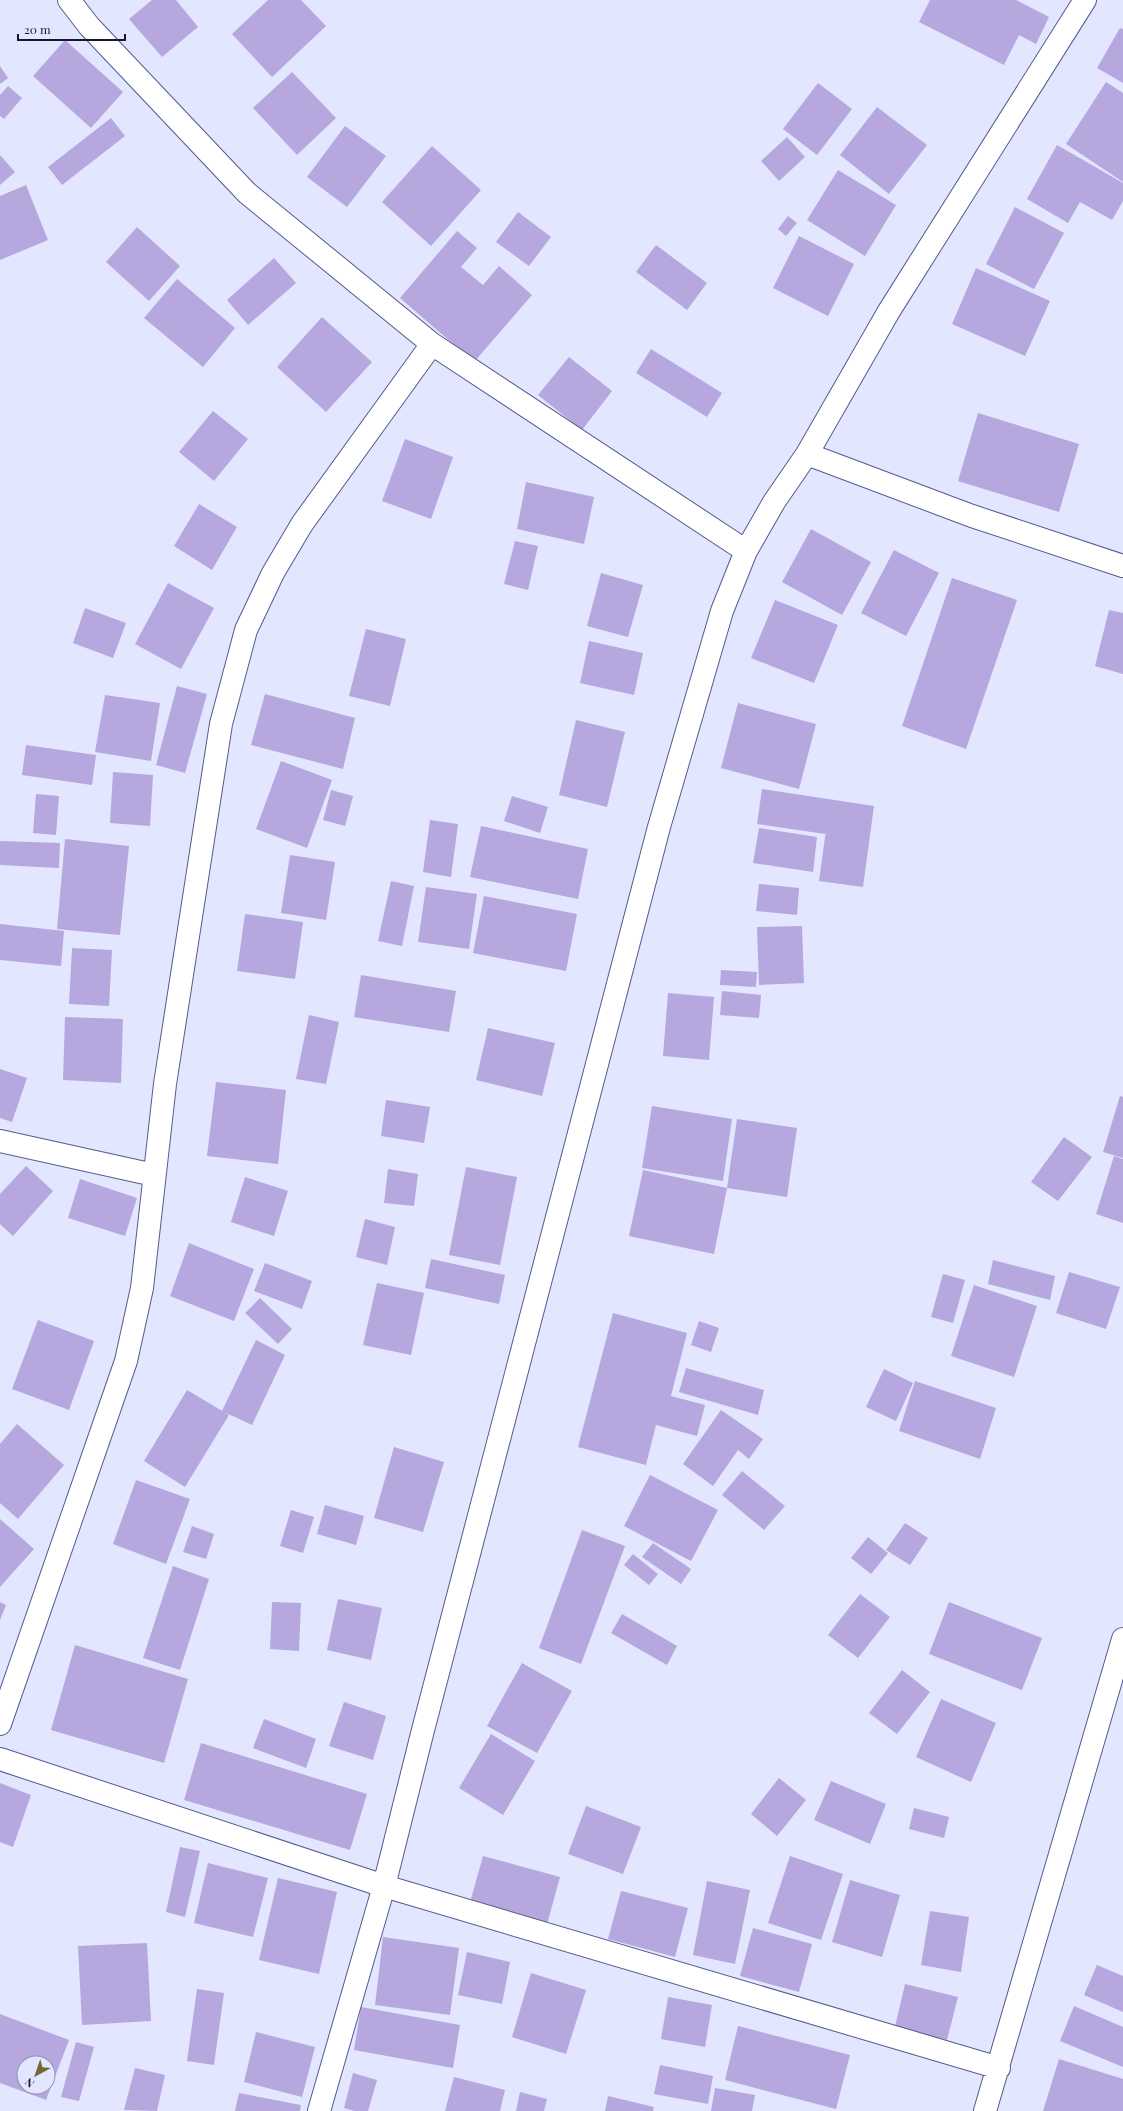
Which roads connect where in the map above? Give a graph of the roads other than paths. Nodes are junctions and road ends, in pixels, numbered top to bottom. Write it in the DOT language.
graph roads {
  1 [pos="69,0"];
  2 [pos="1085,0"];
  3 [pos="432,344"];
  4 [pos="807,454"];
  5 [pos="746,551"];
  6 [pos="1123,566"];
  7 [pos="0,1141"];
  8 [pos="154,1175"];
  9 [pos="1123,1639"];
  10 [pos="0,1724"];
  11 [pos="0,1759"];
  12 [pos="384,1886"];
  13 [pos="999,2068"];
  14 [pos="319,2111"];
  15 [pos="985,2111"];
  1 -- 3 [label="street"];
  2 -- 4 [label="street"];
  3 -- 5 [label="street"];
  3 -- 8 [label="street"];
  4 -- 5 [label="street"];
  4 -- 6 [label="street"];
  5 -- 12 [label="street"];
  7 -- 8 [label="street"];
  8 -- 10 [label="street"];
  9 -- 13 [label="street"];
  11 -- 12 [label="street"];
  12 -- 13 [label="street"];
  12 -- 14 [label="street"];
  13 -- 15 [label="street"];
}
